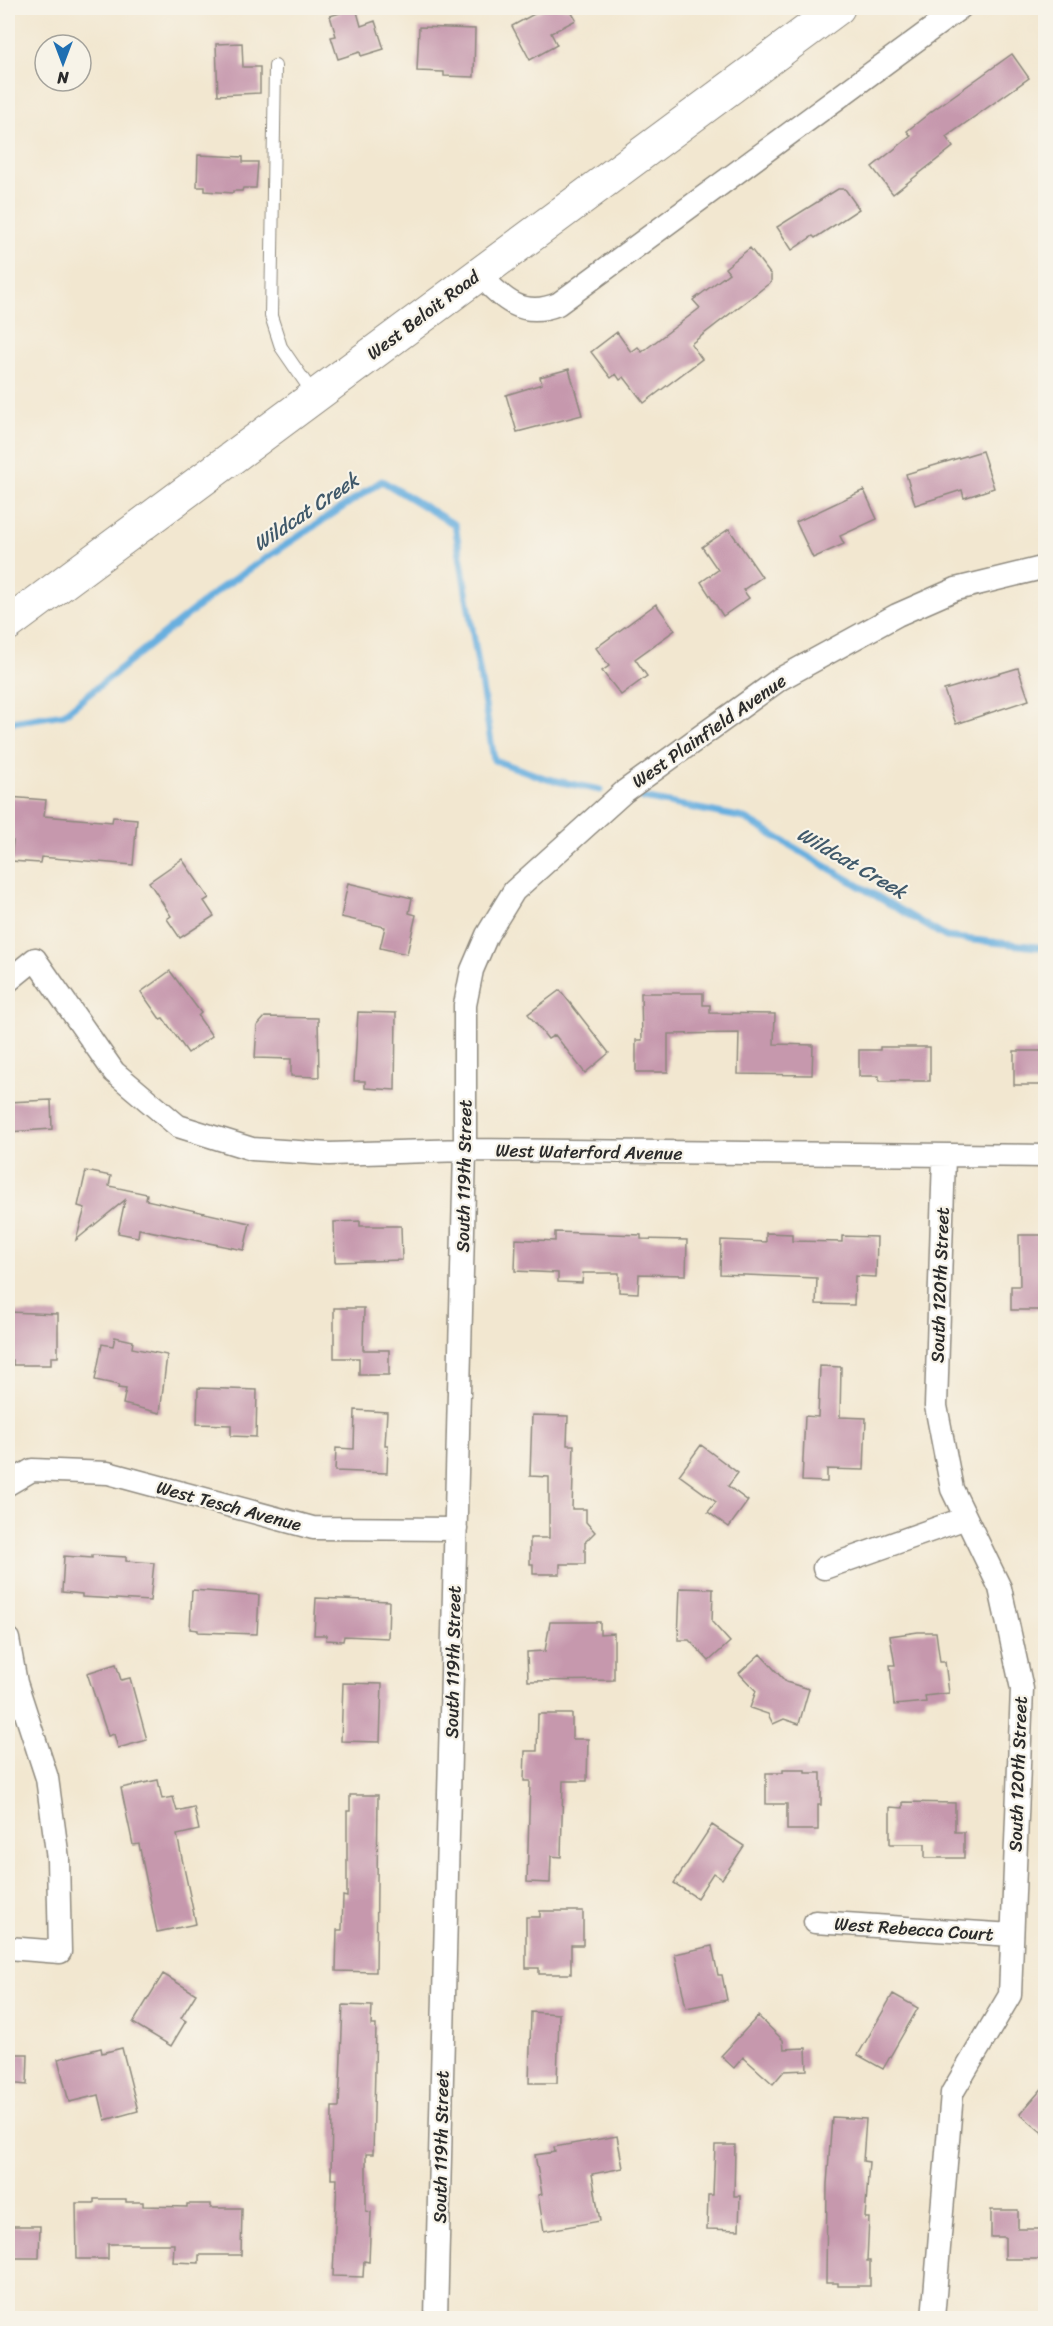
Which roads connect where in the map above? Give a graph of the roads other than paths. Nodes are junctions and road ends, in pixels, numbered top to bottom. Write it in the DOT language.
graph roads {
  1 [pos="838,8"];
  2 [pos="960,8"];
  3 [pos="275,66"];
  4 [pos="479,274"];
  5 [pos="315,396"];
  6 [pos="1046,567"];
  7 [pos="8,624"];
  8 [pos="8,981"];
  9 [pos="465,1005"];
  10 [pos="465,1150"];
  11 [pos="944,1156"];
  12 [pos="1046,1156"];
  13 [pos="8,1484"];
  14 [pos="966,1518"];
  15 [pos="456,1529"];
  16 [pos="824,1568"];
  17 [pos="8,1638"];
  18 [pos="815,1922"];
  19 [pos="1012,1935"];
  20 [pos="8,1948"];
  21 [pos="436,2319"];
  22 [pos="933,2319"];
  1 -- 4 [label="main road, West Beloit Road"];
  2 -- 4 [label="street"];
  3 -- 5 [label="lane"];
  4 -- 5 [label="main road, West Beloit Road"];
  5 -- 7 [label="main road, West Beloit Road"];
  6 -- 9 [label="street, West Plainfield Avenue"];
  8 -- 10 [label="street, West Waterford Avenue"];
  9 -- 10 [label="street, South 119th Street"];
  10 -- 11 [label="street, West Waterford Avenue"];
  10 -- 15 [label="street, South 119th Street"];
  11 -- 12 [label="street, West Waterford Avenue"];
  11 -- 14 [label="street, South 120th Street"];
  13 -- 15 [label="street, West Tesch Avenue"];
  14 -- 16 [label="street"];
  14 -- 19 [label="street, South 120th Street"];
  15 -- 21 [label="street, South 119th Street"];
  17 -- 20 [label="street"];
  18 -- 19 [label="street, West Rebecca Court"];
  19 -- 22 [label="street, South 120th Street"];
}
